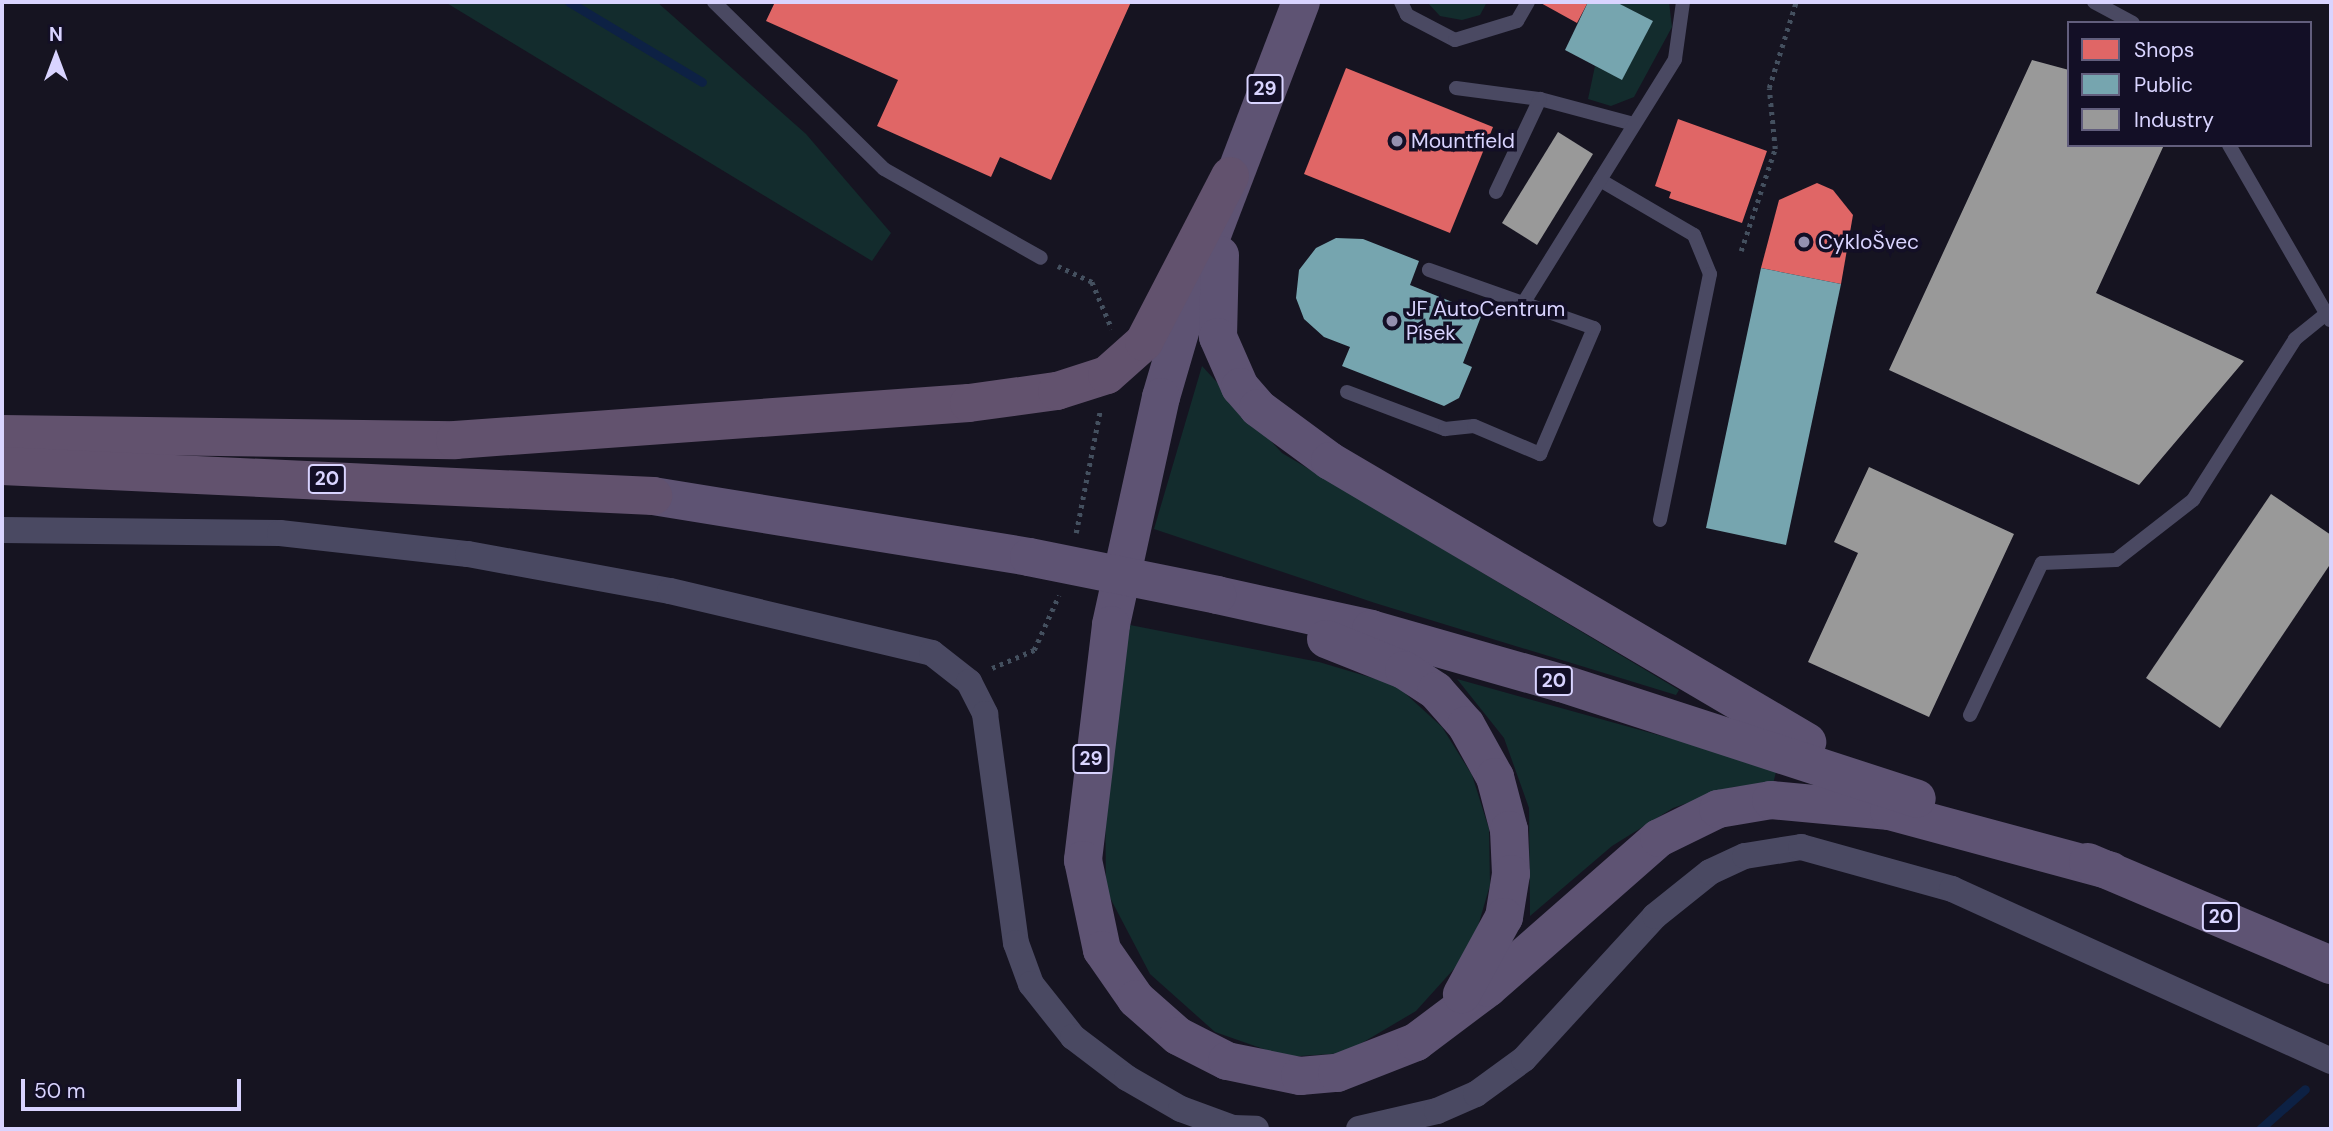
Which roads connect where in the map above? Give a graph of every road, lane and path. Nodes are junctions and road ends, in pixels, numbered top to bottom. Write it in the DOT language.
graph roads {
  1 [pos="714,2"];
  2 [pos="1301,2"];
  3 [pos="1401,2"];
  4 [pos="1528,2"];
  5 [pos="1683,2"];
  6 [pos="1796,2"];
  7 [pos="2101,3"];
  8 [pos="2130,21"];
  9 [pos="1456,88"];
  10 [pos="1540,99"];
  11 [pos="1634,124"];
  12 [pos="2230,147"];
  13 [pos="1230,176"];
  14 [pos="1600,180"];
  15 [pos="1496,192"];
  16 [pos="1741,251"];
  17 [pos="1041,258"];
  18 [pos="1429,270"];
  19 [pos="1524,302"];
  20 [pos="2329,317"];
  21 [pos="1107,375"];
  22 [pos="1347,392"];
  23 [pos="2,434"];
  24 [pos="223,440"];
  25 [pos="2,466"];
  26 [pos="653,496"];
  27 [pos="1660,520"];
  28 [pos="2,530"];
  29 [pos="1072,547"];
  30 [pos="1061,586"];
  31 [pos="1217,595"];
  32 [pos="969,682"];
  33 [pos="1970,715"];
  34 [pos="1885,787"];
  35 [pos="2110,871"];
  36 [pos="2331,965"];
  37 [pos="1446,1017"];
  38 [pos="2331,1061"];
  39 [pos="1256,1129"];
  40 [pos="1359,1129"];
  1 -- 17 [label="lane"];
  2 -- 13 [label="main road, 29"];
  3 -- 4 [label="lane"];
  5 -- 11 [label="lane"];
  6 -- 16 [label="path"];
  7 -- 8 [label="lane"];
  9 -- 10 [label="lane"];
  10 -- 11 [label="lane"];
  10 -- 15 [label="lane"];
  11 -- 14 [label="lane"];
  12 -- 20 [label="lane"];
  13 -- 21 [label="highway"];
  13 -- 34 [label="main road"];
  13 -- 37 [label="main road, 29"];
  14 -- 19 [label="lane"];
  14 -- 27 [label="lane"];
  17 -- 21 [label="path"];
  18 -- 19 [label="lane"];
  19 -- 22 [label="lane"];
  20 -- 33 [label="lane"];
  21 -- 24 [label="highway"];
  21 -- 29 [label="path"];
  23 -- 24 [label="highway, 20"];
  24 -- 26 [label="highway, 20"];
  25 -- 26 [label="highway, 20"];
  26 -- 31 [label="main road, 20, bridge"];
  28 -- 32 [label="street"];
  30 -- 32 [label="path"];
  31 -- 34 [label="main road, 20"];
  31 -- 37 [label="main road"];
  32 -- 39 [label="street"];
  34 -- 35 [label="main road, 20"];
  35 -- 36 [label="main road, 20"];
  35 -- 37 [label="main road"];
  38 -- 40 [label="street"];
}
